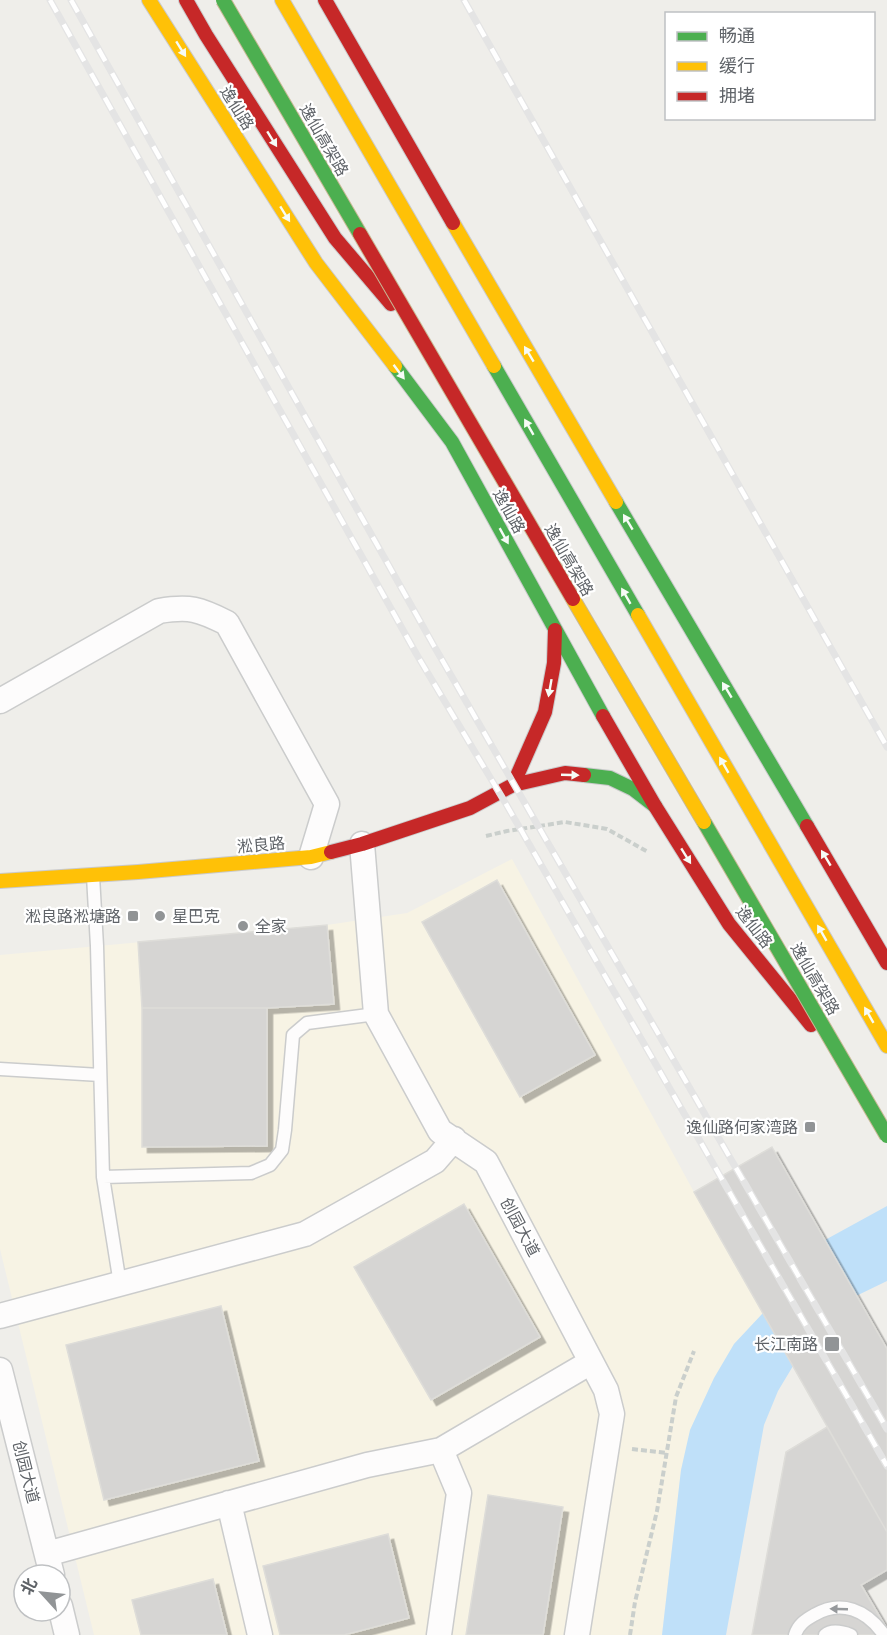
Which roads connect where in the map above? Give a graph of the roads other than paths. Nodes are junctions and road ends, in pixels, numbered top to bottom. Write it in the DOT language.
graph roads {
  1 [pos="149,0"];
  2 [pos="186,0"];
  3 [pos="224,0"];
  4 [pos="234,0"];
  5 [pos="282,0"];
  6 [pos="325,0"];
  7 [pos="424,343"];
  8 [pos="555,630"];
  9 [pos="0,701"];
  10 [pos="513,785"];
  11 [pos="655,806"];
  12 [pos="362,844"];
  13 [pos="311,857"];
  14 [pos="93,876"];
  15 [pos="0,882"];
  16 [pos="887,963"];
  17 [pos="376,1014"];
  18 [pos="828,1045"];
  19 [pos="887,1046"];
  20 [pos="0,1069"];
  21 [pos="100,1075"];
  22 [pos="887,1135"];
  23 [pos="454,1139"];
  24 [pos="103,1177"];
  25 [pos="120,1284"];
  26 [pos="0,1316"];
  27 [pos="591,1362"];
  28 [pos="0,1370"];
  29 [pos="441,1450"];
  30 [pos="229,1503"];
  31 [pos="48,1563"];
  32 [pos="55,1563"];
  33 [pos="260,1635"];
  34 [pos="439,1635"];
  35 [pos="577,1635"];
  36 [pos="795,1635"];
  37 [pos="825,1635"];
  38 [pos="851,1635"];
  39 [pos="884,1635"];
  1 -- 8 [label="main road, 逸仙路, one-way"];
  2 -- 7 [label="main road, one-way, bridge"];
  3 -- 7 [label="main road, 逸仙高架路, bridge"];
  4 -- 18 [label="main road, 逸仙路"];
  19 -- 5 [label="main road, 逸仙高架路, one-way"];
  16 -- 6 [label="main road, one-way"];
  7 -- 22 [label="main road, 逸仙高架路, bridge"];
  8 -- 10 [label="main road, one-way"];
  8 -- 11 [label="main road, 逸仙路"];
  9 -- 13 [label="street"];
  10 -- 11 [label="main road, 淞良路, one-way"];
  10 -- 12 [label="main road, 淞良路"];
  11 -- 18 [label="main road, 逸仙路, one-way"];
  12 -- 13 [label="main road, 淞良路"];
  12 -- 17 [label="street, 创园大道"];
  13 -- 14 [label="main road, 淞良路"];
  14 -- 15 [label="main road, 淞良路"];
  14 -- 21 [label="lane"];
  17 -- 23 [label="street, 创园大道"];
  17 -- 24 [label="lane"];
  18 -- 22 [label="main road, 逸仙路"];
  20 -- 21 [label="lane"];
  21 -- 24 [label="lane"];
  23 -- 25 [label="street"];
  23 -- 27 [label="street, 创园大道"];
  24 -- 25 [label="lane"];
  25 -- 26 [label="street"];
  27 -- 29 [label="street"];
  27 -- 35 [label="street, 创园大道"];
  28 -- 31 [label="street, 创园大道"];
  29 -- 30 [label="street"];
  29 -- 34 [label="street"];
  30 -- 32 [label="street"];
  30 -- 33 [label="street"];
  39 -- 36 [label="lane, one-way"];
  37 -- 38 [label="lane"];
}
